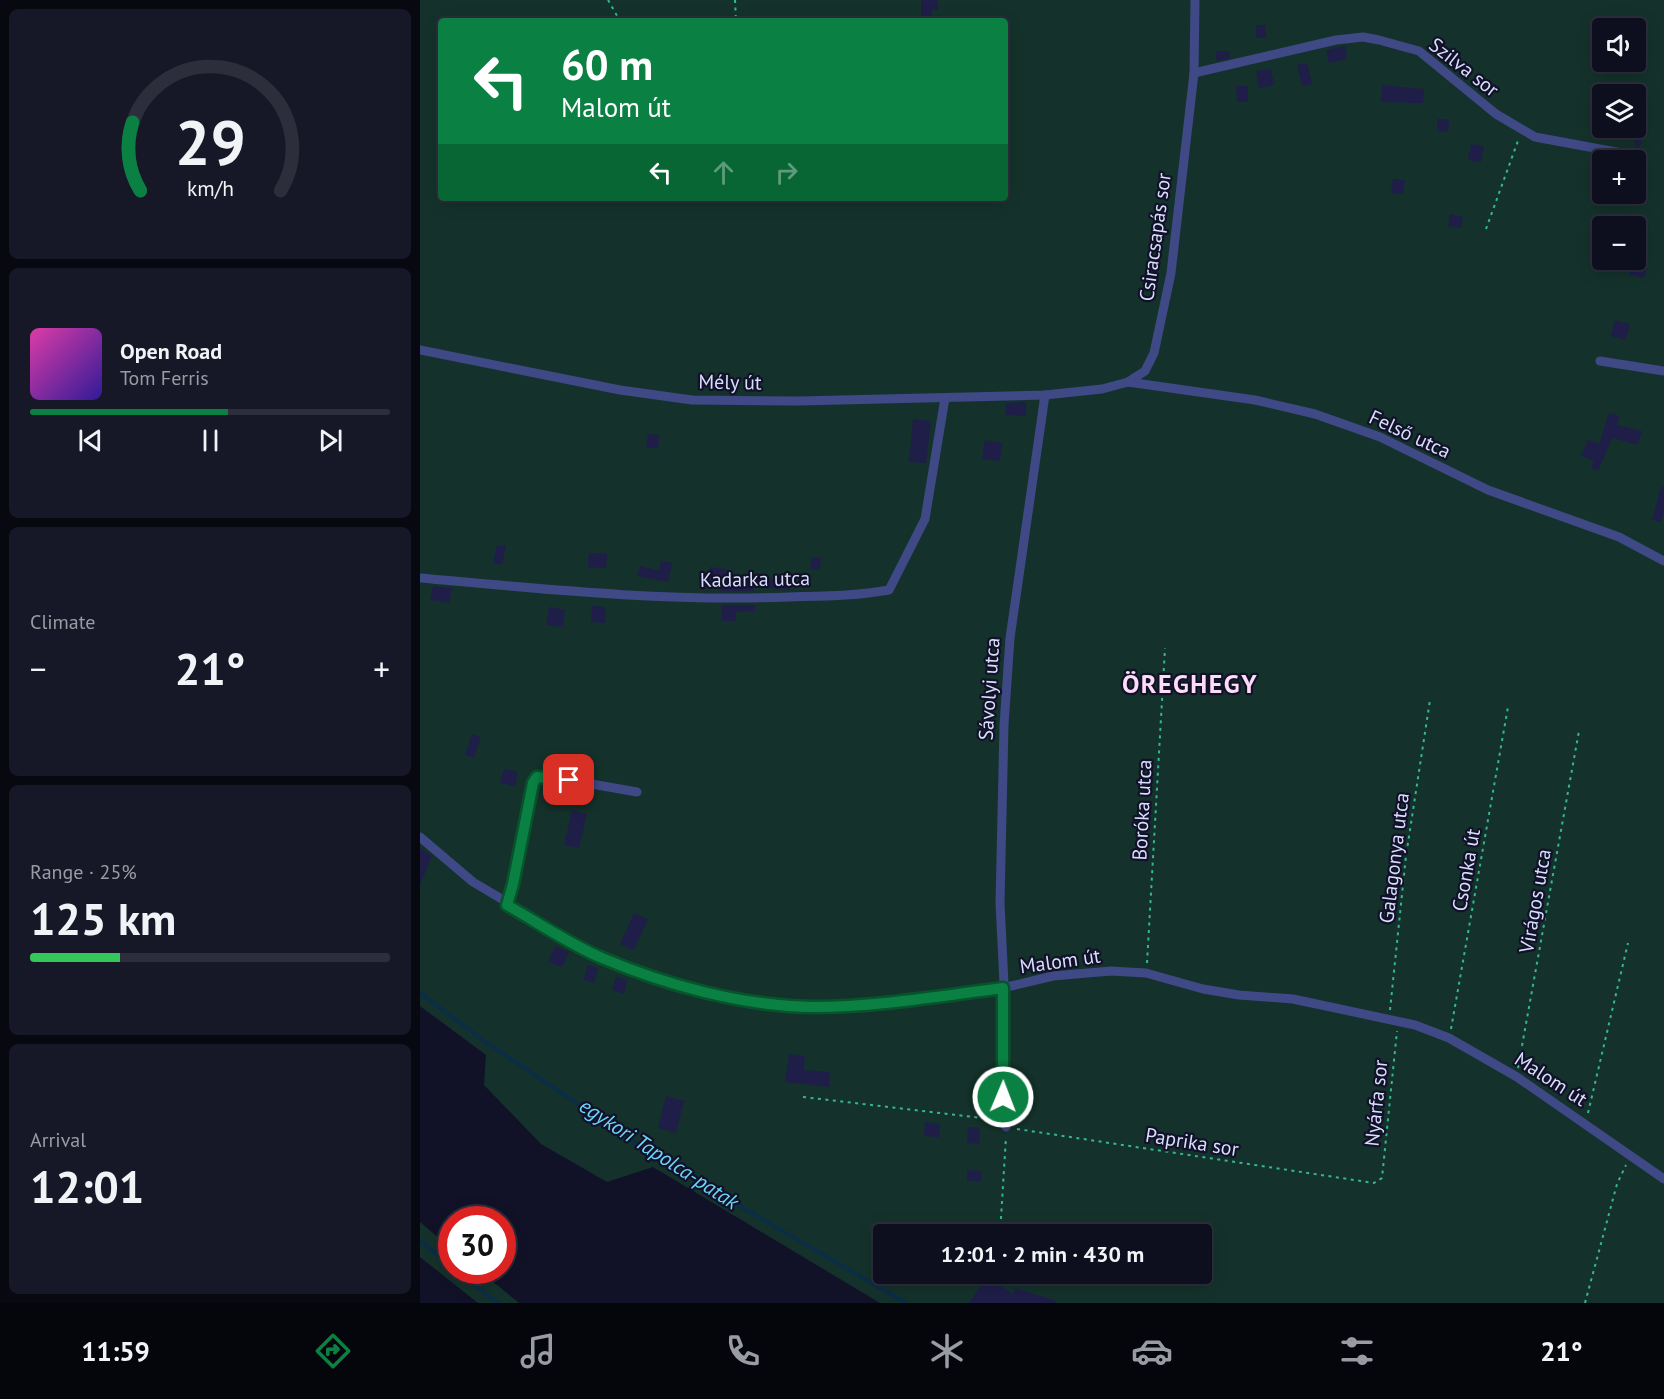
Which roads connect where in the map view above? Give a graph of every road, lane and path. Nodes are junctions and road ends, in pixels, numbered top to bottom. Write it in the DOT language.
graph roads {
  1 [pos="608,0"];
  2 [pos="735,0"];
  3 [pos="1195,0"];
  4 [pos="618,18"];
  5 [pos="736,18"];
  6 [pos="1194,73"];
  7 [pos="1521,131"];
  8 [pos="1601,150"];
  9 [pos="1486,229"];
  10 [pos="420,350"];
  11 [pos="1600,361"];
  12 [pos="1664,371"];
  13 [pos="1128,382"];
  14 [pos="1045,395"];
  15 [pos="945,398"];
  16 [pos="1664,561"];
  17 [pos="420,578"];
  18 [pos="1165,648"];
  19 [pos="1430,700"];
  20 [pos="1508,707"];
  21 [pos="1579,731"];
  22 [pos="638,792"];
  23 [pos="420,837"];
  24 [pos="507,905"];
  25 [pos="1628,944"];
  26 [pos="1146,973"];
  27 [pos="1003,988"];
  28 [pos="1394,1021"];
  29 [pos="1449,1038"];
  30 [pos="1517,1077"];
  31 [pos="803,1097"];
  32 [pos="1004,1124"];
  33 [pos="1586,1124"];
  34 [pos="1631,1155"];
  35 [pos="1664,1179"];
  36 [pos="1374,1183"];
  37 [pos="1000,1224"];
  38 [pos="1585,1303"];
  1 -- 4 [label="path"];
  2 -- 5 [label="path"];
  3 -- 6 [label="street, Csiracsapás sor"];
  6 -- 7 [label="street, Szilva sor"];
  6 -- 13 [label="street, Csiracsapás sor"];
  7 -- 8 [label="street, Szilva sor"];
  7 -- 9 [label="path"];
  10 -- 15 [label="street, Mély út"];
  11 -- 12 [label="street"];
  13 -- 14 [label="street, Csiracsapás sor"];
  13 -- 16 [label="street, Felső utca"];
  14 -- 15 [label="street, Mély út"];
  14 -- 27 [label="street, Sávolyi utca"];
  15 -- 17 [label="street, Kadarka utca"];
  18 -- 26 [label="path, Boróka utca"];
  19 -- 28 [label="path, Galagonya utca"];
  20 -- 29 [label="path, Csonka út"];
  21 -- 30 [label="path, Virágos utca"];
  22 -- 24 [label="street"];
  23 -- 24 [label="street, Malom út"];
  24 -- 27 [label="street, Malom út"];
  25 -- 33 [label="path"];
  26 -- 27 [label="street, Malom út"];
  26 -- 28 [label="street, Malom út"];
  27 -- 32 [label="street, Sávolyi utca"];
  28 -- 29 [label="street, Malom út"];
  28 -- 36 [label="path, Nyárfa sor"];
  29 -- 30 [label="street, Malom út"];
  30 -- 33 [label="street, Malom út"];
  31 -- 32 [label="path, Paprika sor"];
  32 -- 36 [label="path, Paprika sor"];
  32 -- 37 [label="path"];
  33 -- 34 [label="street, Malom út"];
  34 -- 35 [label="street, Malom út"];
  34 -- 38 [label="path"];
}
